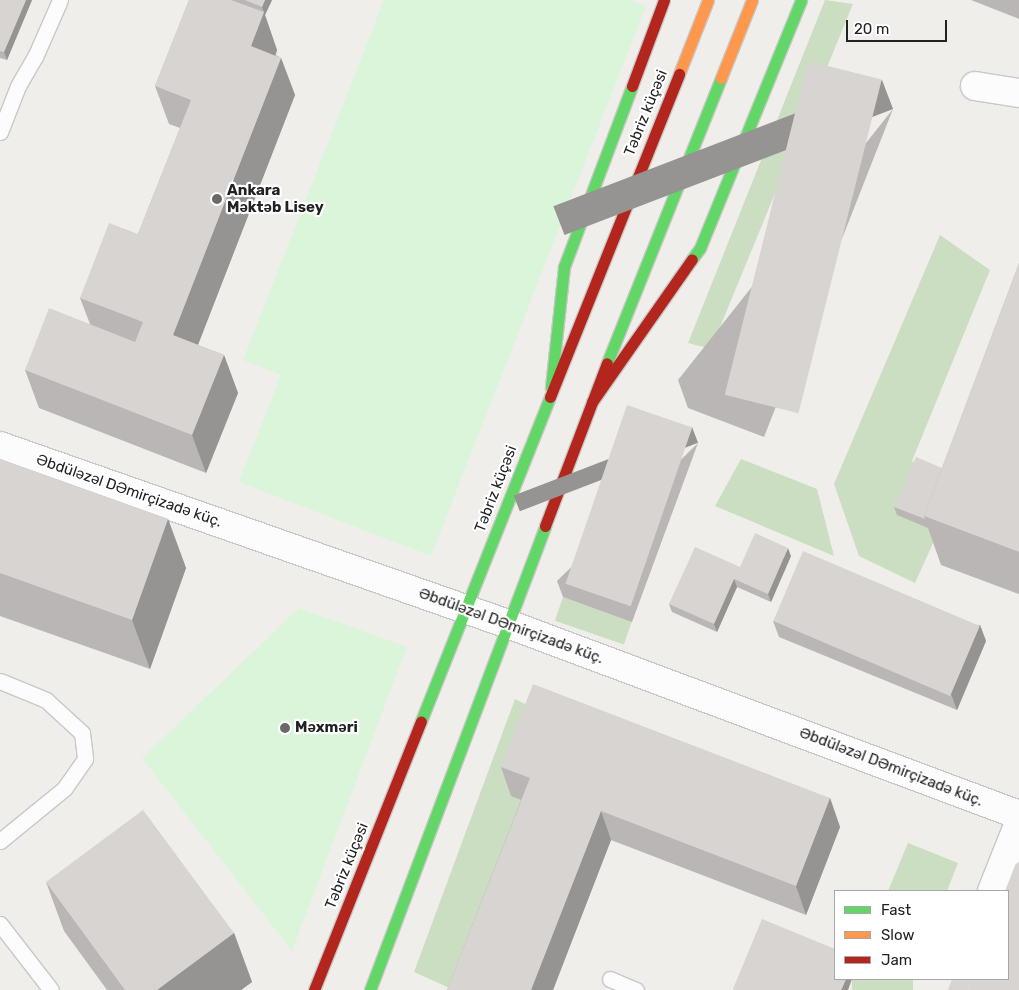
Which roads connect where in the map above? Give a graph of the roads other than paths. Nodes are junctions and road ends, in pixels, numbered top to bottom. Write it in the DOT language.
graph roads {
  1 [pos="60,0"];
  2 [pos="664,0"];
  3 [pos="708,0"];
  4 [pos="752,0"];
  5 [pos="801,0"];
  6 [pos="975,86"];
  7 [pos="1019,93"];
  8 [pos="0,132"];
  9 [pos="551,387"];
  10 [pos="592,402"];
  11 [pos="0,446"];
  12 [pos="466,609"];
  13 [pos="508,624"];
  14 [pos="0,681"];
  15 [pos="1019,815"];
  16 [pos="1019,823"];
  17 [pos="0,841"];
  18 [pos="992,890"];
  19 [pos="0,924"];
  20 [pos="610,979"];
  21 [pos="51,990"];
  22 [pos="314,990"];
  23 [pos="370,990"];
  24 [pos="636,990"];
  1 -- 8 [label="lane"];
  2 -- 9 [label="main road"];
  3 -- 9 [label="main road, Təbriz küçəsi"];
  4 -- 10 [label="main road"];
  5 -- 10 [label="main road"];
  6 -- 7 [label="street"];
  9 -- 12 [label="main road, Təbriz küçəsi"];
  10 -- 13 [label="main road"];
  11 -- 12 [label="street, Əbdüləzəl DƏmirçizadə küç."];
  12 -- 13 [label="street, Əbdüləzəl DƏmirçizadə küç."];
  12 -- 22 [label="main road, Təbriz küçəsi"];
  13 -- 15 [label="street, Əbdüləzəl DƏmirçizadə küç."];
  13 -- 23 [label="main road"];
  14 -- 17 [label="lane"];
  16 -- 18 [label="street"];
  19 -- 21 [label="lane"];
  20 -- 24 [label="lane"];
}
